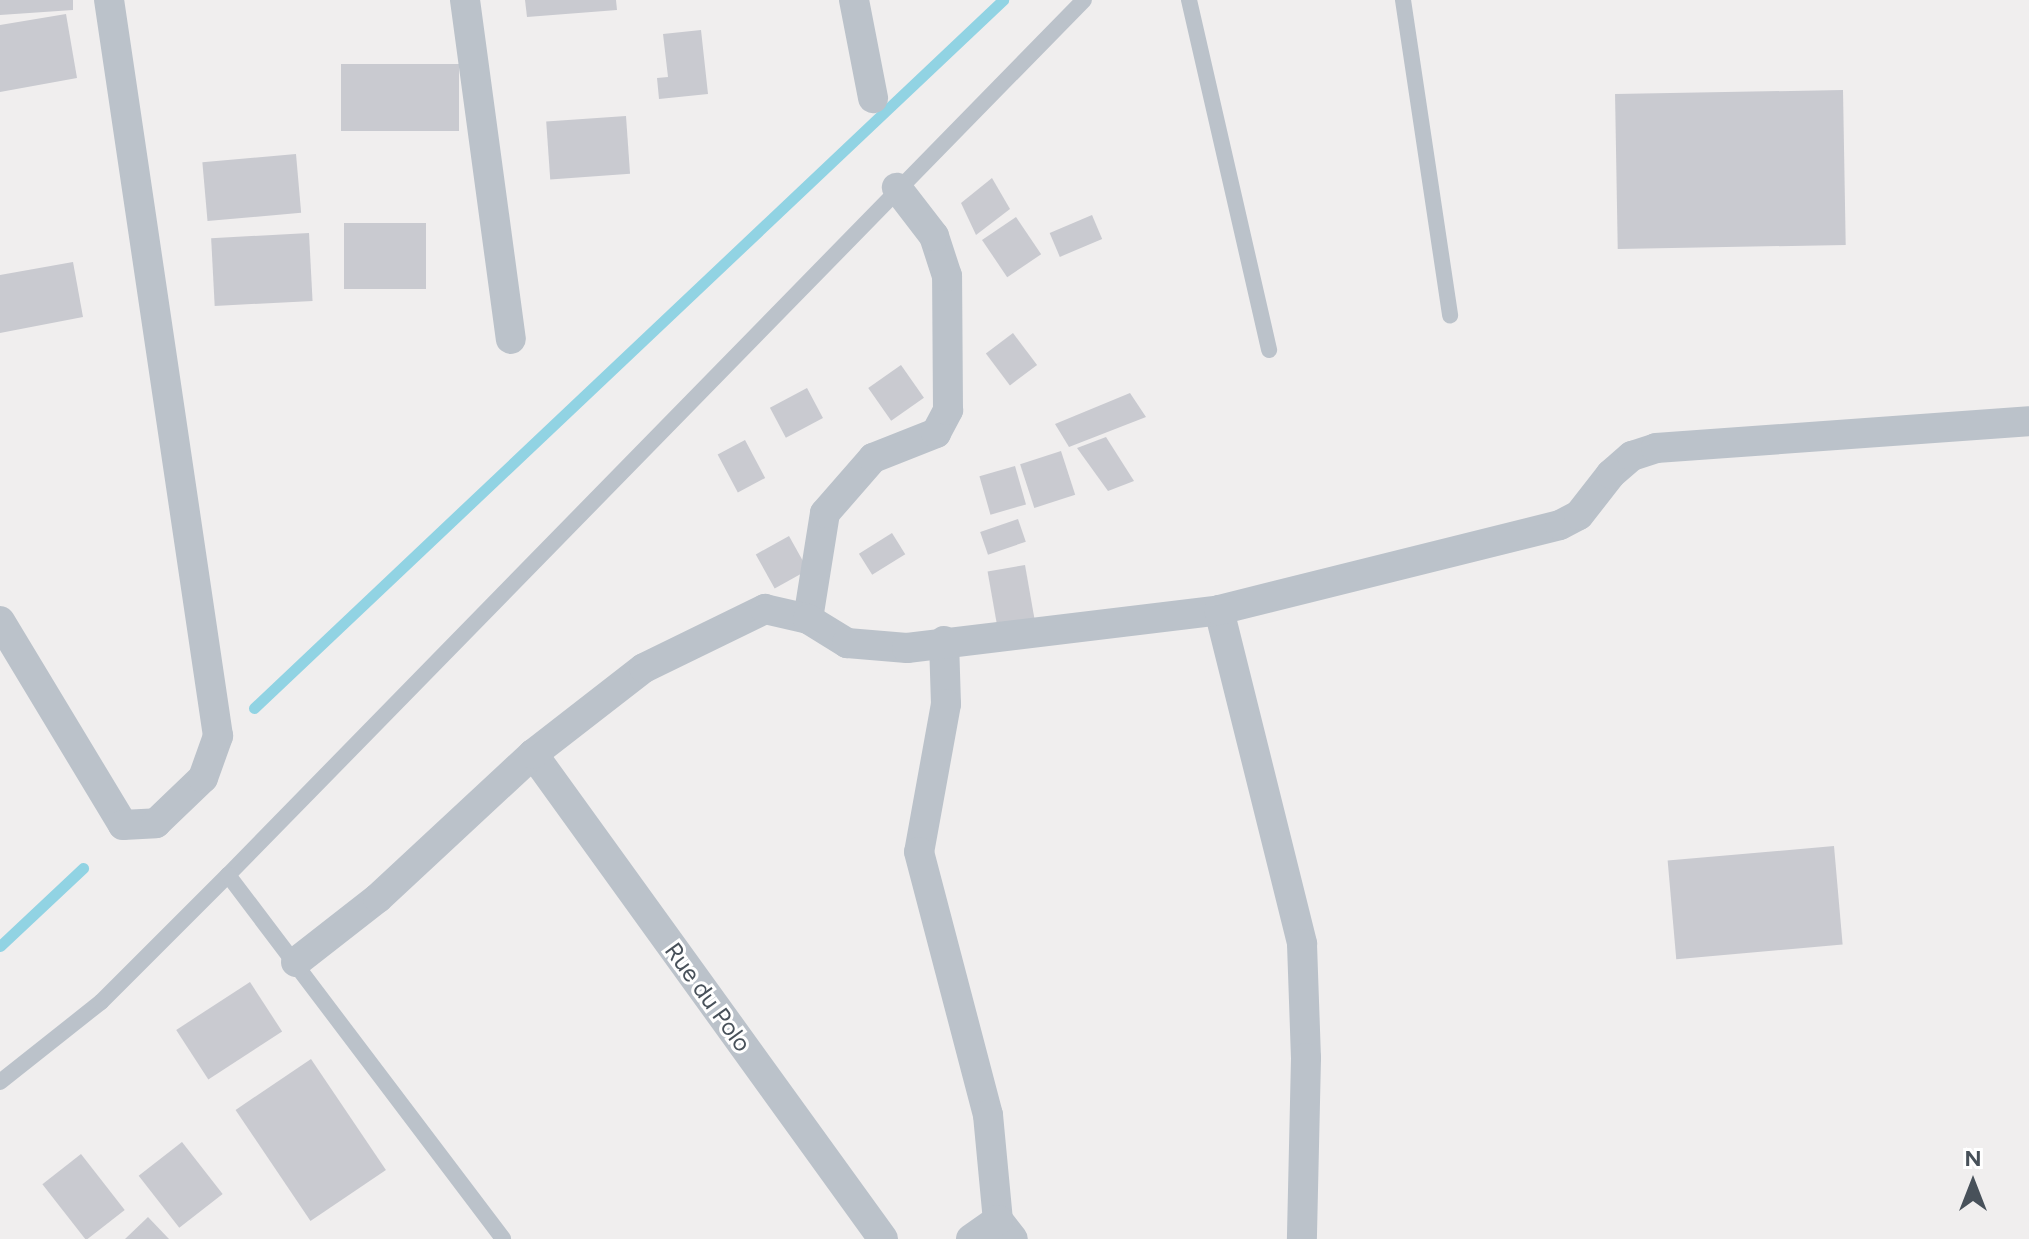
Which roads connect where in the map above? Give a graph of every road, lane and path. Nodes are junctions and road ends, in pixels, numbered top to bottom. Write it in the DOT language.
graph roads {
  1 [pos="109,0"];
  2 [pos="465,0"];
  3 [pos="854,0"];
  4 [pos="1084,0"];
  5 [pos="1189,0"];
  6 [pos="1403,0"];
  7 [pos="873,98"];
  8 [pos="897,188"];
  9 [pos="1450,316"];
  10 [pos="511,339"];
  11 [pos="1269,350"];
  12 [pos="2029,421"];
  13 [pos="1219,610"];
  14 [pos="808,619"];
  15 [pos="0,621"];
  16 [pos="944,641"];
  17 [pos="533,754"];
  18 [pos="228,875"];
  19 [pos="296,962"];
  20 [pos="0,1082"];
  21 [pos="1006,1229"];
  22 [pos="503,1239"];
  23 [pos="883,1239"];
  24 [pos="971,1239"];
  25 [pos="1302,1239"];
  1 -- 15 [label="street"];
  2 -- 10 [label="street"];
  3 -- 7 [label="street"];
  4 -- 8 [label="lane"];
  5 -- 11 [label="lane"];
  6 -- 9 [label="lane"];
  8 -- 14 [label="street"];
  8 -- 18 [label="lane"];
  12 -- 13 [label="street"];
  13 -- 16 [label="street"];
  13 -- 25 [label="street"];
  14 -- 16 [label="street"];
  14 -- 17 [label="street"];
  16 -- 21 [label="street"];
  17 -- 19 [label="street"];
  17 -- 23 [label="street, Rue du Polo"];
  18 -- 19 [label="lane"];
  18 -- 20 [label="lane"];
  19 -- 22 [label="lane"];
  21 -- 24 [label="street"];
}
